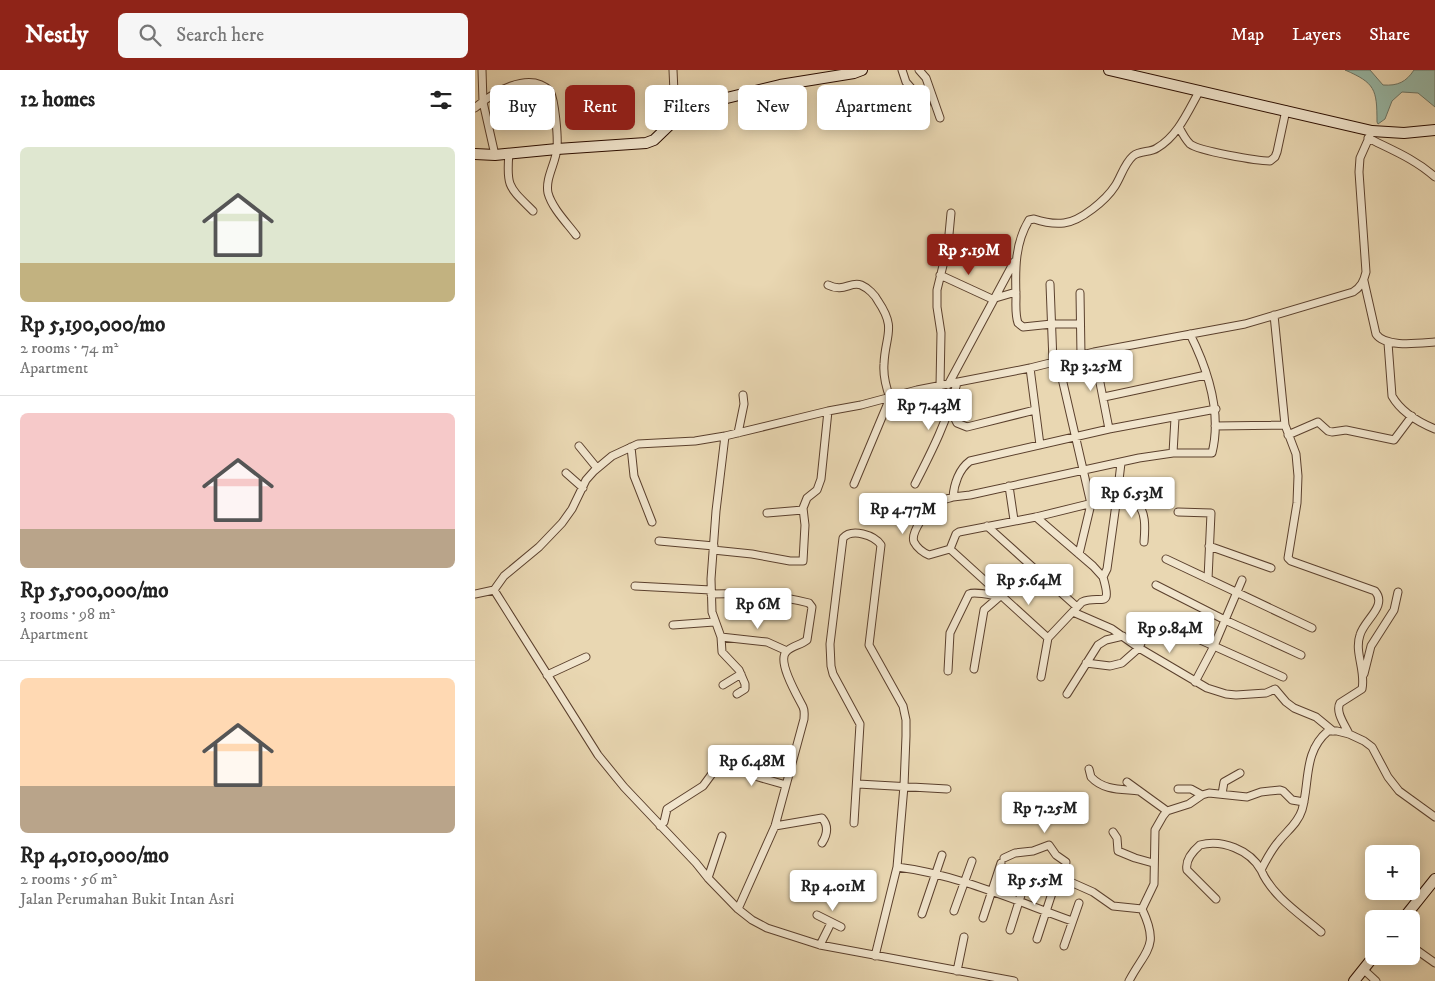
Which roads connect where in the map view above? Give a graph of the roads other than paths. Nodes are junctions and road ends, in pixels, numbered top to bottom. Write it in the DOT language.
graph roads {
  1 [pos="482,70"];
  2 [pos="673,70"];
  3 [pos="863,70"];
  4 [pos="902,70"];
  5 [pos="919,70"];
  6 [pos="1109,70"];
  7 [pos="674,85"];
  8 [pos="909,85"];
  9 [pos="1199,90"];
  10 [pos="728,97"];
  11 [pos="483,102"];
  12 [pos="475,108"];
  13 [pos="1286,110"];
  14 [pos="941,118"];
  15 [pos="1179,127"];
  16 [pos="664,130"];
  17 [pos="1435,130"];
  18 [pos="1370,134"];
  19 [pos="557,149"];
  20 [pos="509,153"];
  21 [pos="475,154"];
  22 [pos="495,155"];
  23 [pos="1435,177"];
  24 [pos="533,211"];
  25 [pos="951,213"];
  26 [pos="576,235"];
  27 [pos="1017,257"];
  28 [pos="940,275"];
  29 [pos="1364,280"];
  30 [pos="1050,284"];
  31 [pos="828,285"];
  32 [pos="1016,292"];
  33 [pos="1080,293"];
  34 [pos="996,298"];
  35 [pos="1274,315"];
  36 [pos="1052,324"];
  37 [pos="1080,324"];
  38 [pos="1190,334"];
  39 [pos="1435,342"];
  40 [pos="1388,343"];
  41 [pos="1094,352"];
  42 [pos="1081,355"];
  43 [pos="1056,361"];
  44 [pos="1030,368"];
  45 [pos="1206,375"];
  46 [pos="957,383"];
  47 [pos="944,385"];
  48 [pos="743,395"];
  49 [pos="1103,397"];
  50 [pos="889,398"];
  51 [pos="950,409"];
  52 [pos="1215,409"];
  53 [pos="1035,410"];
  54 [pos="828,411"];
  55 [pos="1412,416"];
  56 [pos="1175,418"];
  57 [pos="1285,425"];
  58 [pos="1215,426"];
  59 [pos="1109,429"];
  60 [pos="1435,429"];
  61 [pos="738,433"];
  62 [pos="1289,435"];
  63 [pos="725,436"];
  64 [pos="1075,437"];
  65 [pos="1040,445"];
  66 [pos="579,446"];
  67 [pos="631,447"];
  68 [pos="1173,453"];
  69 [pos="1121,463"];
  70 [pos="597,468"];
  71 [pos="1083,470"];
  72 [pos="566,473"];
  73 [pos="854,484"];
  74 [pos="915,484"];
  75 [pos="1009,486"];
  76 [pos="583,488"];
  77 [pos="953,497"];
  78 [pos="1117,497"];
  79 [pos="1156,500"];
  80 [pos="1091,504"];
  81 [pos="1137,504"];
  82 [pos="803,510"];
  83 [pos="1178,512"];
  84 [pos="767,513"];
  85 [pos="1036,516"];
  86 [pos="1014,520"];
  87 [pos="652,522"];
  88 [pos="987,526"];
  89 [pos="659,542"];
  90 [pos="1144,542"];
  91 [pos="1209,546"];
  92 [pos="713,548"];
  93 [pos="950,548"];
  94 [pos="1079,554"];
  95 [pos="1166,559"];
  96 [pos="1271,568"];
  97 [pos="1103,577"];
  98 [pos="1208,579"];
  99 [pos="1243,580"];
  100 [pos="1156,585"];
  101 [pos="635,586"];
  102 [pos="494,590"];
  103 [pos="711,592"];
  104 [pos="1398,592"];
  105 [pos="1237,593"];
  106 [pos="475,594"];
  107 [pos="1001,597"];
  108 [pos="1075,610"];
  109 [pos="1225,620"];
  110 [pos="714,622"];
  111 [pos="673,625"];
  112 [pos="1311,628"];
  113 [pos="1123,636"];
  114 [pos="721,637"];
  115 [pos="1048,638"];
  116 [pos="1213,646"];
  117 [pos="1139,648"];
  118 [pos="787,651"];
  119 [pos="1301,655"];
  120 [pos="586,657"];
  121 [pos="1085,663"];
  122 [pos="974,669"];
  123 [pos="948,671"];
  124 [pos="741,674"];
  125 [pos="547,675"];
  126 [pos="1041,676"];
  127 [pos="1363,676"];
  128 [pos="1283,677"];
  129 [pos="1195,682"];
  130 [pos="723,685"];
  131 [pos="737,694"];
  132 [pos="1067,694"];
  133 [pos="1333,731"];
  134 [pos="1349,734"];
  135 [pos="1089,769"];
  136 [pos="1240,773"];
  137 [pos="1127,782"];
  138 [pos="858,784"];
  139 [pos="786,785"];
  140 [pos="904,786"];
  141 [pos="947,789"];
  142 [pos="1178,789"];
  143 [pos="1139,790"];
  144 [pos="1222,794"];
  145 [pos="1202,795"];
  146 [pos="1304,802"];
  147 [pos="1167,811"];
  148 [pos="1435,817"];
  149 [pos="854,823"];
  150 [pos="660,826"];
  151 [pos="775,826"];
  152 [pos="1113,832"];
  153 [pos="722,836"];
  154 [pos="822,843"];
  155 [pos="942,855"];
  156 [pos="972,861"];
  157 [pos="1153,863"];
  158 [pos="897,867"];
  159 [pos="1261,870"];
  160 [pos="935,874"];
  161 [pos="1028,874"];
  162 [pos="708,878"];
  163 [pos="1435,878"];
  164 [pos="1056,881"];
  165 [pos="964,883"];
  166 [pos="991,893"];
  167 [pos="1216,899"];
  168 [pos="1019,902"];
  169 [pos="1079,902"];
  170 [pos="738,909"];
  171 [pos="1142,909"];
  172 [pos="1410,910"];
  173 [pos="954,911"];
  174 [pos="1045,912"];
  175 [pos="922,914"];
  176 [pos="817,915"];
  177 [pos="983,918"];
  178 [pos="1072,922"];
  179 [pos="831,923"];
  180 [pos="841,927"];
  181 [pos="1010,930"];
  182 [pos="1321,932"];
  183 [pos="964,937"];
  184 [pos="1037,939"];
  185 [pos="820,945"];
  186 [pos="1065,946"];
  187 [pos="1420,952"];
  188 [pos="875,956"];
  189 [pos="1435,963"];
  190 [pos="1366,965"];
  191 [pos="1363,969"];
  192 [pos="957,971"];
  193 [pos="1014,981"];
  194 [pos="1129,981"];
  195 [pos="1354,981"];
  196 [pos="1376,981"];
  1 -- 11 [label="street"];
  2 -- 7 [label="street"];
  3 -- 10 [label="street"];
  4 -- 8 [label="street"];
  5 -- 14 [label="street"];
  6 -- 9 [label="street"];
  9 -- 13 [label="street"];
  9 -- 15 [label="street"];
  11 -- 12 [label="street"];
  11 -- 19 [label="street"];
  11 -- 22 [label="street"];
  13 -- 15 [label="street"];
  13 -- 18 [label="street"];
  15 -- 27 [label="street"];
  16 -- 19 [label="street"];
  17 -- 18 [label="street"];
  18 -- 23 [label="street"];
  18 -- 29 [label="street"];
  19 -- 20 [label="street"];
  19 -- 26 [label="street"];
  20 -- 22 [label="street"];
  20 -- 24 [label="street"];
  21 -- 22 [label="street"];
  25 -- 28 [label="street"];
  27 -- 32 [label="street"];
  27 -- 34 [label="street"];
  28 -- 34 [label="street"];
  28 -- 47 [label="street"];
  29 -- 35 [label="street"];
  29 -- 40 [label="street"];
  30 -- 36 [label="street"];
  31 -- 50 [label="street"];
  32 -- 34 [label="street"];
  32 -- 36 [label="street"];
  33 -- 37 [label="street"];
  34 -- 47 [label="street"];
  35 -- 38 [label="street"];
  35 -- 57 [label="street"];
  36 -- 37 [label="street"];
  36 -- 43 [label="street"];
  37 -- 42 [label="street"];
  38 -- 41 [label="street"];
  38 -- 45 [label="street"];
  39 -- 40 [label="street"];
  40 -- 55 [label="street"];
  41 -- 42 [label="street"];
  41 -- 49 [label="street"];
  42 -- 43 [label="street"];
  43 -- 44 [label="street"];
  43 -- 64 [label="street"];
  44 -- 46 [label="street"];
  44 -- 53 [label="street"];
  45 -- 49 [label="street"];
  45 -- 52 [label="street"];
  46 -- 47 [label="street"];
  46 -- 51 [label="street"];
  47 -- 50 [label="street"];
  48 -- 61 [label="street"];
  49 -- 59 [label="street"];
  50 -- 54 [label="street"];
  50 -- 73 [label="street"];
  51 -- 53 [label="street"];
  51 -- 74 [label="street"];
  52 -- 56 [label="street"];
  52 -- 58 [label="street"];
  53 -- 65 [label="street"];
  54 -- 61 [label="street"];
  54 -- 82 [label="street"];
  55 -- 60 [label="street"];
  55 -- 62 [label="street"];
  56 -- 59 [label="street"];
  56 -- 68 [label="street"];
  57 -- 58 [label="street"];
  57 -- 62 [label="street"];
  58 -- 68 [label="street"];
  59 -- 64 [label="street"];
  61 -- 63 [label="street"];
  62 -- 127 [label="street"];
  63 -- 67 [label="street"];
  63 -- 92 [label="street"];
  64 -- 65 [label="street"];
  64 -- 71 [label="street"];
  65 -- 77 [label="street"];
  66 -- 70 [label="street"];
  67 -- 70 [label="street"];
  67 -- 87 [label="street"];
  68 -- 69 [label="street"];
  69 -- 71 [label="street"];
  69 -- 78 [label="street"];
  70 -- 76 [label="street"];
  71 -- 75 [label="street"];
  71 -- 80 [label="street"];
  72 -- 76 [label="street"];
  75 -- 77 [label="street"];
  75 -- 86 [label="street"];
  76 -- 102 [label="street"];
  77 -- 93 [label="street"];
  78 -- 80 [label="street"];
  78 -- 81 [label="street"];
  78 -- 97 [label="street"];
  79 -- 81 [label="street"];
  80 -- 85 [label="street"];
  80 -- 94 [label="street"];
  81 -- 90 [label="street"];
  82 -- 84 [label="street"];
  82 -- 92 [label="street"];
  83 -- 91 [label="street"];
  85 -- 86 [label="street"];
  85 -- 94 [label="street"];
  86 -- 88 [label="street"];
  88 -- 93 [label="street"];
  88 -- 108 [label="street"];
  89 -- 92 [label="street"];
  91 -- 96 [label="street"];
  91 -- 98 [label="street"];
  92 -- 103 [label="street"];
  93 -- 107 [label="street"];
  94 -- 97 [label="street"];
  95 -- 98 [label="street"];
  97 -- 108 [label="street"];
  98 -- 105 [label="street"];
  99 -- 105 [label="street"];
  100 -- 109 [label="street"];
  101 -- 103 [label="street"];
  102 -- 106 [label="street"];
  102 -- 125 [label="street"];
  103 -- 110 [label="street"];
  103 -- 118 [label="street"];
  104 -- 127 [label="street"];
  105 -- 109 [label="street"];
  105 -- 112 [label="street"];
  107 -- 115 [label="street"];
  107 -- 122 [label="street"];
  107 -- 123 [label="street"];
  108 -- 113 [label="street"];
  108 -- 115 [label="street"];
  109 -- 116 [label="street"];
  109 -- 119 [label="street"];
  110 -- 111 [label="street"];
  110 -- 114 [label="street"];
  113 -- 117 [label="street"];
  113 -- 121 [label="street"];
  114 -- 118 [label="street"];
  114 -- 124 [label="street"];
  115 -- 126 [label="street"];
  116 -- 117 [label="street"];
  116 -- 128 [label="street"];
  116 -- 129 [label="street"];
  117 -- 121 [label="street"];
  117 -- 129 [label="street"];
  118 -- 139 [label="street"];
  120 -- 125 [label="street"];
  121 -- 132 [label="street"];
  124 -- 130 [label="street"];
  124 -- 131 [label="street"];
  125 -- 150 [label="street"];
  127 -- 134 [label="street"];
  129 -- 133 [label="street"];
  133 -- 134 [label="street"];
  133 -- 146 [label="street"];
  134 -- 148 [label="street"];
  135 -- 143 [label="street"];
  136 -- 144 [label="street"];
  137 -- 143 [label="street"];
  138 -- 140 [label="street"];
  138 -- 140 [label="street"];
  138 -- 149 [label="street"];
  139 -- 150 [label="street"];
  139 -- 151 [label="street"];
  140 -- 141 [label="street"];
  140 -- 158 [label="street"];
  142 -- 145 [label="street"];
  143 -- 147 [label="street"];
  144 -- 145 [label="street"];
  144 -- 146 [label="street"];
  145 -- 147 [label="street"];
  146 -- 159 [label="street"];
  147 -- 157 [label="street"];
  150 -- 162 [label="street"];
  151 -- 154 [label="street"];
  151 -- 170 [label="street"];
  152 -- 157 [label="street"];
  153 -- 162 [label="street"];
  155 -- 160 [label="street"];
  156 -- 165 [label="street"];
  157 -- 171 [label="street"];
  158 -- 160 [label="street"];
  158 -- 188 [label="street"];
  159 -- 167 [label="street"];
  159 -- 182 [label="street"];
  160 -- 165 [label="street"];
  160 -- 175 [label="street"];
  161 -- 168 [label="street"];
  162 -- 170 [label="street"];
  163 -- 172 [label="street"];
  164 -- 174 [label="street"];
  165 -- 166 [label="street"];
  165 -- 173 [label="street"];
  166 -- 168 [label="street"];
  166 -- 171 [label="street"];
  166 -- 177 [label="street"];
  168 -- 174 [label="street"];
  168 -- 181 [label="street"];
  169 -- 178 [label="street"];
  170 -- 185 [label="street"];
  171 -- 194 [label="street"];
  174 -- 178 [label="street"];
  174 -- 184 [label="street"];
  176 -- 179 [label="street"];
  178 -- 186 [label="street"];
  179 -- 180 [label="street"];
  179 -- 185 [label="street"];
  183 -- 192 [label="street"];
  185 -- 188 [label="street"];
  187 -- 189 [label="street"];
  188 -- 192 [label="street"];
  190 -- 191 [label="street"];
  191 -- 195 [label="street"];
  191 -- 196 [label="street"];
  192 -- 193 [label="street"];
}
